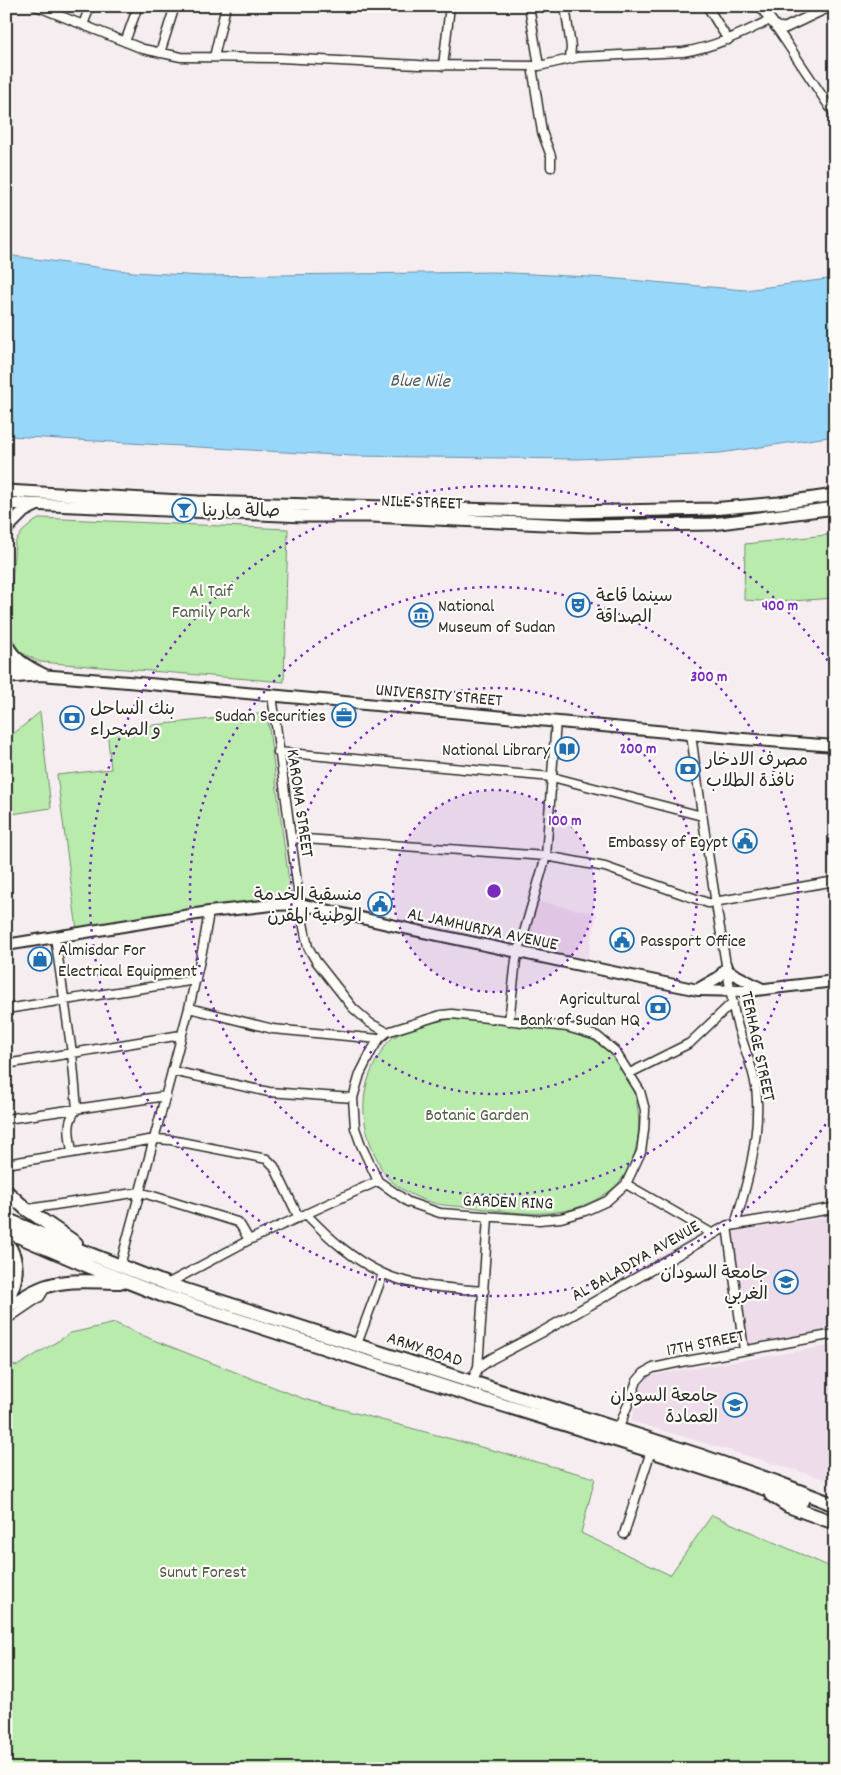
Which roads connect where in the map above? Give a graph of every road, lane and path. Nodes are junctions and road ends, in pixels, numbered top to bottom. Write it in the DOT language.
graph roads {
  1 [pos="90,6"];
  2 [pos="138,6"];
  3 [pos="175,6"];
  4 [pos="226,6"];
  5 [pos="450,6"];
  6 [pos="529,6"];
  7 [pos="565,6"];
  8 [pos="707,6"];
  9 [pos="830,6"];
  10 [pos="42,7"];
  11 [pos="765,8"];
  12 [pos="83,25"];
  13 [pos="777,25"];
  14 [pos="728,40"];
  15 [pos="125,42"];
  16 [pos="160,53"];
  17 [pos="214,57"];
  18 [pos="570,58"];
  19 [pos="443,66"];
  20 [pos="535,66"];
  21 [pos="835,115"];
  22 [pos="551,167"];
  23 [pos="6,492"];
  24 [pos="835,495"];
  25 [pos="89,502"];
  26 [pos="6,503"];
  27 [pos="38,504"];
  28 [pos="835,508"];
  29 [pos="712,509"];
  30 [pos="540,511"];
  31 [pos="430,513"];
  32 [pos="540,524"];
  33 [pos="712,524"];
  34 [pos="6,529"];
  35 [pos="6,642"];
  36 [pos="6,663"];
  37 [pos="43,675"];
  38 [pos="6,678"];
  39 [pos="272,695"];
  40 [pos="556,721"];
  41 [pos="690,734"];
  42 [pos="833,746"];
  43 [pos="278,752"];
  44 [pos="835,767"];
  45 [pos="552,777"];
  46 [pos="702,816"];
  47 [pos="290,838"];
  48 [pos="546,856"];
  49 [pos="835,881"];
  50 [pos="716,902"];
  51 [pos="300,904"];
  52 [pos="209,912"];
  53 [pos="55,937"];
  54 [pos="6,945"];
  55 [pos="519,952"];
  56 [pos="727,969"];
  57 [pos="196,980"];
  58 [pos="835,981"];
  59 [pos="698,990"];
  60 [pos="765,990"];
  61 [pos="731,991"];
  62 [pos="65,999"];
  63 [pos="733,1002"];
  64 [pos="189,1008"];
  65 [pos="6,1009"];
  66 [pos="509,1021"];
  67 [pos="387,1032"];
  68 [pos="181,1035"];
  69 [pos="379,1040"];
  70 [pos="72,1053"];
  71 [pos="6,1064"];
  72 [pos="172,1071"];
  73 [pos="630,1072"];
  74 [pos="166,1096"];
  75 [pos="353,1098"];
  76 [pos="77,1109"];
  77 [pos="6,1119"];
  78 [pos="155,1139"];
  79 [pos="72,1152"];
  80 [pos="6,1164"];
  81 [pos="378,1181"];
  82 [pos="626,1184"];
  83 [pos="6,1191"];
  84 [pos="140,1192"];
  85 [pos="835,1208"];
  86 [pos="26,1209"];
  87 [pos="306,1214"];
  88 [pos="488,1217"];
  89 [pos="298,1218"];
  90 [pos="6,1219"];
  91 [pos="731,1226"];
  92 [pos="6,1231"];
  93 [pos="713,1234"];
  94 [pos="249,1240"];
  95 [pos="6,1242"];
  96 [pos="95,1256"];
  97 [pos="120,1266"];
  98 [pos="383,1274"];
  99 [pos="130,1283"];
  100 [pos="167,1284"];
  101 [pos="44,1287"];
  102 [pos="484,1291"];
  103 [pos="6,1300"];
  104 [pos="6,1307"];
  105 [pos="6,1320"];
  106 [pos="835,1334"];
  107 [pos="357,1344"];
  108 [pos="744,1350"];
  109 [pos="478,1368"];
  110 [pos="472,1382"];
  111 [pos="618,1430"];
  112 [pos="650,1451"];
  113 [pos="776,1482"];
  114 [pos="759,1486"];
  115 [pos="835,1496"];
  116 [pos="835,1505"];
  117 [pos="835,1513"];
  118 [pos="835,1523"];
  119 [pos="624,1534"];
  1 -- 12 [label="street"];
  2 -- 15 [label="street"];
  3 -- 16 [label="street"];
  4 -- 17 [label="street"];
  5 -- 19 [label="street"];
  6 -- 20 [label="street"];
  7 -- 18 [label="street"];
  8 -- 14 [label="street"];
  9 -- 13 [label="street"];
  10 -- 12 [label="street"];
  11 -- 13 [label="street"];
  12 -- 15 [label="street"];
  13 -- 14 [label="street"];
  13 -- 21 [label="street"];
  14 -- 18 [label="street"];
  15 -- 16 [label="street"];
  16 -- 17 [label="street"];
  17 -- 19 [label="street"];
  18 -- 20 [label="street"];
  19 -- 20 [label="street"];
  20 -- 22 [label="street"];
  23 -- 25 [label="main road, NILE STREET"];
  24 -- 29 [label="main road, NILE STREET"];
  25 -- 27 [label="main road, NILE STREET"];
  25 -- 31 [label="main road, NILE STREET"];
  26 -- 27 [label="main road, NILE STREET"];
  27 -- 34 [label="main road"];
  28 -- 33 [label="main road, NILE STREET"];
  29 -- 30 [label="main road, NILE STREET"];
  29 -- 33 [label="main road"];
  30 -- 31 [label="main road, NILE STREET"];
  30 -- 32 [label="main road"];
  31 -- 32 [label="main road, NILE STREET"];
  32 -- 33 [label="main road, NILE STREET"];
  35 -- 37 [label="main road"];
  36 -- 37 [label="main road, UNIVERSITY STREET"];
  37 -- 38 [label="main road, UNIVERSITY STREET"];
  37 -- 39 [label="main road, UNIVERSITY STREET"];
  39 -- 40 [label="main road, UNIVERSITY STREET"];
  39 -- 43 [label="street, KAROMA STREET"];
  40 -- 41 [label="main road, UNIVERSITY STREET"];
  40 -- 45 [label="street"];
  41 -- 42 [label="main road, UNIVERSITY STREET"];
  41 -- 46 [label="street, TERHAGE STREET"];
  42 -- 44 [label="street"];
  43 -- 45 [label="street"];
  43 -- 47 [label="street, KAROMA STREET"];
  45 -- 46 [label="street"];
  45 -- 48 [label="street"];
  46 -- 50 [label="street, TERHAGE STREET"];
  47 -- 48 [label="street"];
  47 -- 51 [label="street, KAROMA STREET"];
  48 -- 50 [label="street"];
  48 -- 55 [label="street"];
  49 -- 50 [label="street"];
  50 -- 56 [label="street, TERHAGE STREET"];
  51 -- 52 [label="main road, AL JAMHURIYA AVENUE"];
  51 -- 55 [label="main road, AL JAMHURIYA AVENUE"];
  51 -- 67 [label="street, KAROMA STREET"];
  52 -- 53 [label="main road, AL JAMHURIYA AVENUE"];
  52 -- 57 [label="street"];
  53 -- 54 [label="main road, AL JAMHURIYA AVENUE"];
  53 -- 62 [label="street"];
  55 -- 59 [label="main road, AL JAMHURIYA AVENUE"];
  55 -- 66 [label="street"];
  56 -- 59 [label="main road"];
  56 -- 60 [label="main road"];
  56 -- 61 [label="street, TERHAGE STREET"];
  57 -- 62 [label="street"];
  57 -- 64 [label="street"];
  58 -- 60 [label="main road, AL JAMHURIYA AVENUE"];
  59 -- 61 [label="main road, AL JAMHURIYA AVENUE"];
  60 -- 61 [label="main road, AL JAMHURIYA AVENUE"];
  61 -- 63 [label="street, TERHAGE STREET"];
  62 -- 65 [label="street"];
  62 -- 70 [label="street"];
  63 -- 73 [label="street"];
  63 -- 91 [label="street, TERHAGE STREET"];
  64 -- 68 [label="street"];
  64 -- 69 [label="street"];
  66 -- 67 [label="street, GARDEN RING"];
  66 -- 73 [label="street, GARDEN RING"];
  67 -- 69 [label="street, GARDEN RING"];
  68 -- 70 [label="street"];
  68 -- 72 [label="street"];
  69 -- 75 [label="street, GARDEN RING"];
  70 -- 71 [label="street"];
  70 -- 76 [label="street"];
  72 -- 74 [label="street"];
  72 -- 75 [label="street"];
  73 -- 82 [label="street, GARDEN RING"];
  74 -- 76 [label="street"];
  74 -- 78 [label="street"];
  75 -- 81 [label="street, GARDEN RING"];
  76 -- 77 [label="street"];
  76 -- 79 [label="street"];
  78 -- 79 [label="street"];
  78 -- 84 [label="street"];
  78 -- 89 [label="street"];
  79 -- 80 [label="street"];
  81 -- 87 [label="street"];
  81 -- 88 [label="street, GARDEN RING"];
  82 -- 88 [label="street, GARDEN RING"];
  82 -- 93 [label="street"];
  83 -- 86 [label="highway"];
  84 -- 86 [label="street"];
  84 -- 94 [label="street"];
  84 -- 97 [label="street"];
  85 -- 91 [label="street, AL BALADIYA AVENUE"];
  86 -- 96 [label="highway"];
  87 -- 89 [label="street"];
  87 -- 98 [label="street"];
  88 -- 102 [label="street"];
  89 -- 94 [label="street"];
  90 -- 96 [label="highway, ARMY ROAD"];
  91 -- 93 [label="street, AL BALADIYA AVENUE"];
  91 -- 108 [label="street"];
  92 -- 99 [label="highway, ARMY ROAD"];
  93 -- 109 [label="street, AL BALADIYA AVENUE"];
  94 -- 100 [label="street"];
  95 -- 103 [label="highway"];
  96 -- 97 [label="highway, ARMY ROAD"];
  97 -- 100 [label="highway, ARMY ROAD"];
  98 -- 102 [label="street"];
  98 -- 107 [label="street"];
  99 -- 101 [label="highway"];
  99 -- 112 [label="highway, ARMY ROAD"];
  100 -- 107 [label="highway, ARMY ROAD"];
  101 -- 104 [label="highway"];
  101 -- 105 [label="street"];
  102 -- 109 [label="street"];
  106 -- 108 [label="street, 17TH STREET"];
  107 -- 110 [label="highway, ARMY ROAD"];
  108 -- 111 [label="street, 17TH STREET"];
  109 -- 110 [label="street"];
  110 -- 111 [label="highway, ARMY ROAD"];
  111 -- 113 [label="highway, ARMY ROAD"];
  112 -- 114 [label="highway, ARMY ROAD"];
  112 -- 119 [label="street"];
  113 -- 115 [label="highway"];
  113 -- 116 [label="highway, ARMY ROAD"];
  114 -- 117 [label="highway, ARMY ROAD"];
  114 -- 118 [label="highway"];
}
